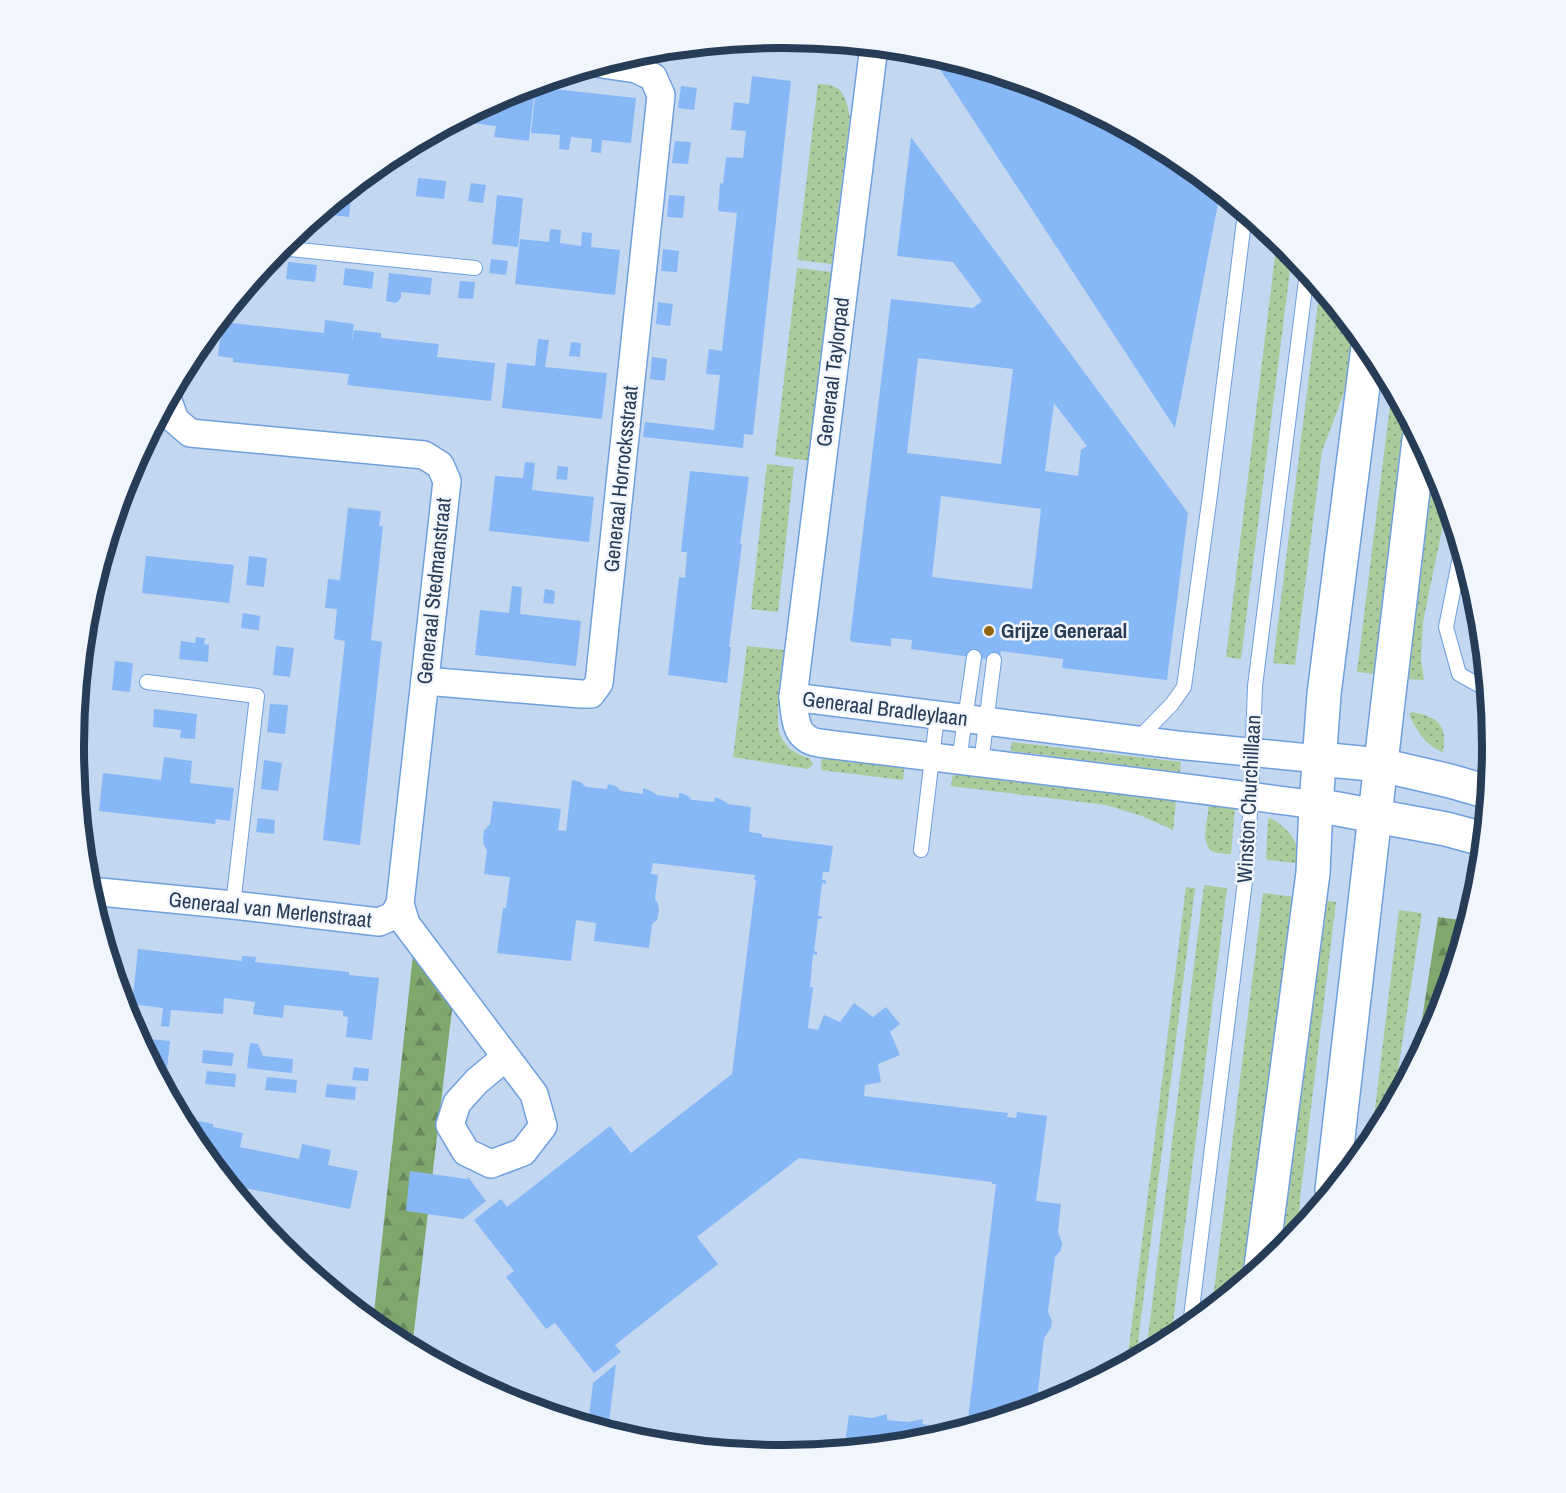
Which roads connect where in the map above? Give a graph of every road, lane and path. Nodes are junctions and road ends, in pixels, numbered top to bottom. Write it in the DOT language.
graph roads {
  1 [pos="873,54"];
  2 [pos="622,67"];
  3 [pos="1244,221"];
  4 [pos="293,249"];
  5 [pos="475,268"];
  6 [pos="1306,283"];
  7 [pos="1366,362"];
  8 [pos="171,410"];
  9 [pos="1417,456"];
  10 [pos="1458,566"];
  11 [pos="974,657"];
  12 [pos="994,660"];
  13 [pos="424,681"];
  14 [pos="147,682"];
  15 [pos="1479,685"];
  16 [pos="793,697"];
  17 [pos="937,716"];
  18 [pos="976,721"];
  19 [pos="1137,740"];
  20 [pos="1253,753"];
  21 [pos="932,758"];
  22 [pos="1319,759"];
  23 [pos="970,762"];
  24 [pos="1381,765"];
  25 [pos="1480,790"];
  26 [pos="1251,796"];
  27 [pos="1316,805"];
  28 [pos="1376,816"];
  29 [pos="1476,837"];
  30 [pos="921,850"];
  31 [pos="100,892"];
  32 [pos="400,904"];
  33 [pos="233,905"];
  34 [pos="506,1057"];
  35 [pos="1334,1176"];
  36 [pos="1264,1253"];
  37 [pos="1192,1313"];
  1 -- 16 [label="street, Generaal Taylorpad"];
  2 -- 13 [label="street, Generaal Horrocksstraat"];
  3 -- 19 [label="lane"];
  4 -- 5 [label="lane"];
  6 -- 20 [label="lane, Winston Churchilllaan"];
  7 -- 22 [label="main road"];
  8 -- 13 [label="street, Generaal Stedmanstraat"];
  9 -- 24 [label="main road"];
  10 -- 15 [label="lane"];
  11 -- 18 [label="lane"];
  12 -- 18 [label="lane"];
  13 -- 32 [label="street, Generaal Stedmanstraat"];
  14 -- 33 [label="lane"];
  16 -- 17 [label="street, Generaal Bradleylaan"];
  16 -- 21 [label="street, Generaal Bradleylaan"];
  17 -- 18 [label="street, Generaal Bradleylaan"];
  17 -- 21 [label="lane"];
  18 -- 19 [label="street, Generaal Bradleylaan"];
  18 -- 23 [label="lane"];
  18 -- 23 [label="lane"];
  19 -- 20 [label="street, Generaal Bradleylaan"];
  20 -- 22 [label="street, Generaal Bradleylaan"];
  20 -- 26 [label="lane, Winston Churchilllaan"];
  21 -- 23 [label="street, Generaal Bradleylaan"];
  21 -- 30 [label="lane"];
  22 -- 24 [label="main road"];
  22 -- 27 [label="main road"];
  23 -- 26 [label="street, Generaal Bradleylaan"];
  24 -- 25 [label="main road"];
  24 -- 28 [label="main road"];
  26 -- 27 [label="street, Generaal Bradleylaan"];
  26 -- 37 [label="lane, Winston Churchilllaan"];
  27 -- 28 [label="main road"];
  27 -- 36 [label="main road"];
  28 -- 29 [label="main road"];
  28 -- 35 [label="main road"];
  31 -- 33 [label="street, Generaal van Merlenstraat"];
  32 -- 33 [label="street, Generaal van Merlenstraat"];
  32 -- 34 [label="street, Generaal van Merlenstraat"];
}
